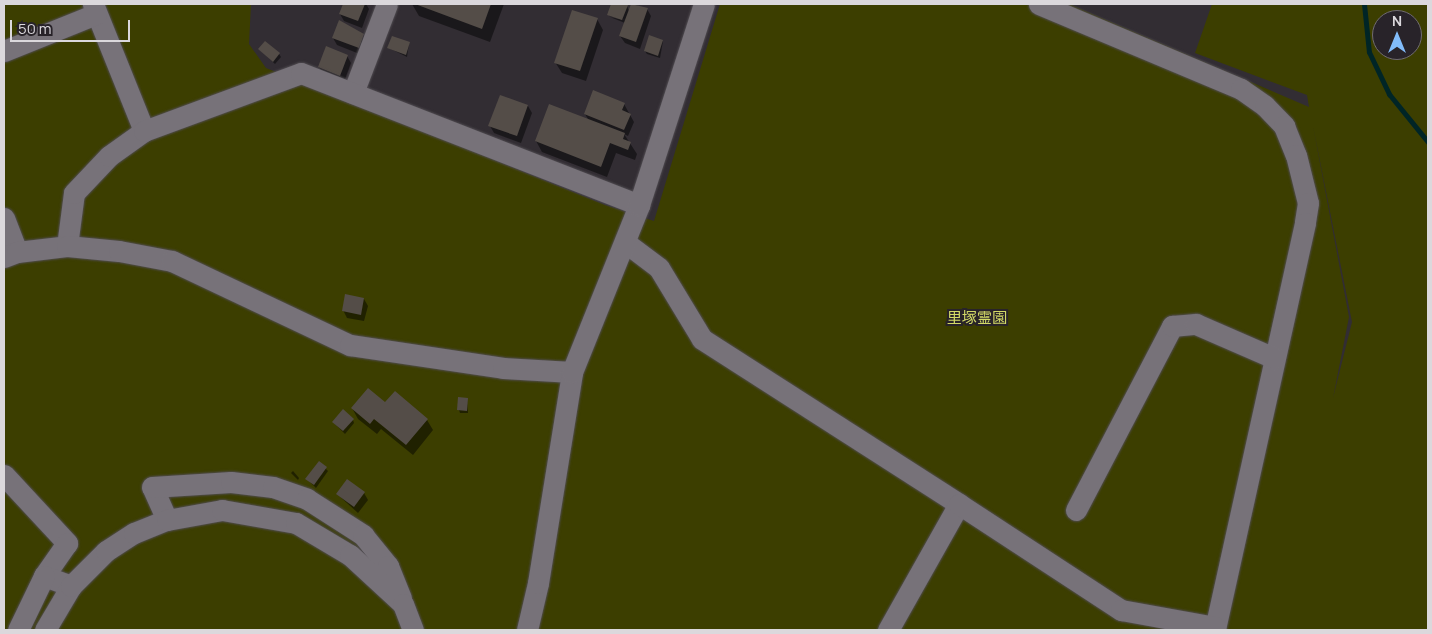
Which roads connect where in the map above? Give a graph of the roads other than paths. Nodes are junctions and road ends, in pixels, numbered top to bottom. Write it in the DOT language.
graph roads {
  1 [pos="387,4"];
  2 [pos="704,4"];
  3 [pos="1039,4"];
  4 [pos="94,9"];
  5 [pos="4,51"];
  6 [pos="353,93"];
  7 [pos="144,131"];
  8 [pos="639,205"];
  9 [pos="4,218"];
  10 [pos="626,243"];
  11 [pos="67,246"];
  12 [pos="10,255"];
  13 [pos="1274,358"];
  14 [pos="572,372"];
  15 [pos="4,475"];
  16 [pos="307,499"];
  17 [pos="959,504"];
  18 [pos="1076,510"];
  19 [pos="166,520"];
  20 [pos="296,523"];
  21 [pos="44,576"];
  22 [pos="71,586"];
  23 [pos="403,604"];
  24 [pos="14,623"];
  25 [pos="1215,629"];
  26 [pos="45,630"];
  27 [pos="413,630"];
  28 [pos="527,630"];
  29 [pos="888,630"];
  1 -- 6 [label="street"];
  2 -- 8 [label="street"];
  3 -- 13 [label="street"];
  4 -- 5 [label="street"];
  4 -- 7 [label="street"];
  6 -- 7 [label="street"];
  6 -- 8 [label="street"];
  7 -- 11 [label="street"];
  8 -- 10 [label="street"];
  9 -- 12 [label="street"];
  10 -- 14 [label="street"];
  10 -- 17 [label="street"];
  11 -- 12 [label="street"];
  11 -- 14 [label="street"];
  13 -- 18 [label="street"];
  13 -- 25 [label="street"];
  14 -- 28 [label="street"];
  15 -- 21 [label="street"];
  16 -- 19 [label="street"];
  16 -- 20 [label="street"];
  16 -- 23 [label="street"];
  17 -- 25 [label="street"];
  17 -- 29 [label="street"];
  19 -- 20 [label="street"];
  19 -- 22 [label="street"];
  20 -- 23 [label="street"];
  21 -- 22 [label="street"];
  21 -- 24 [label="street"];
  22 -- 26 [label="street"];
  23 -- 27 [label="street"];
}
